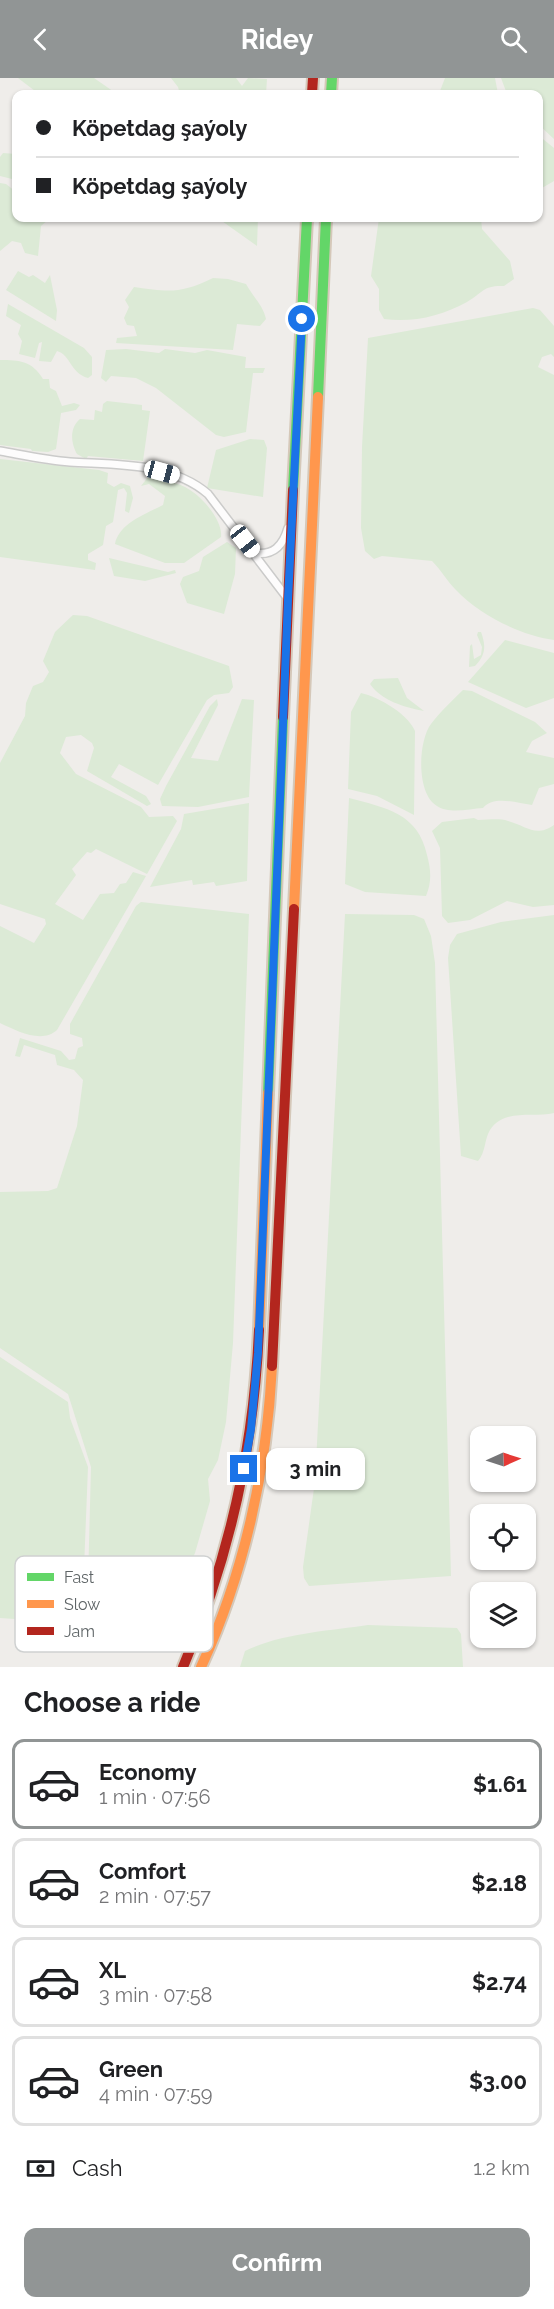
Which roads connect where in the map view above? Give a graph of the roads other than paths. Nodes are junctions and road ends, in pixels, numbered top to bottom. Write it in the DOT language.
graph roads {
  1 [pos="307,222"];
  2 [pos="326,222"];
  3 [pos="0,451"];
  4 [pos="293,514"];
  5 [pos="254,553"];
  6 [pos="288,599"];
  7 [pos="213,1589"];
  8 [pos="213,1639"];
  9 [pos="190,1652"];
  10 [pos="182,1667"];
  1 -- 4 [label="main road"];
  2 -- 8 [label="main road"];
  3 -- 5 [label="street"];
  4 -- 5 [label="street"];
  4 -- 6 [label="main road"];
  5 -- 6 [label="street"];
  6 -- 7 [label="main road"];
  9 -- 10 [label="main road"];
}
